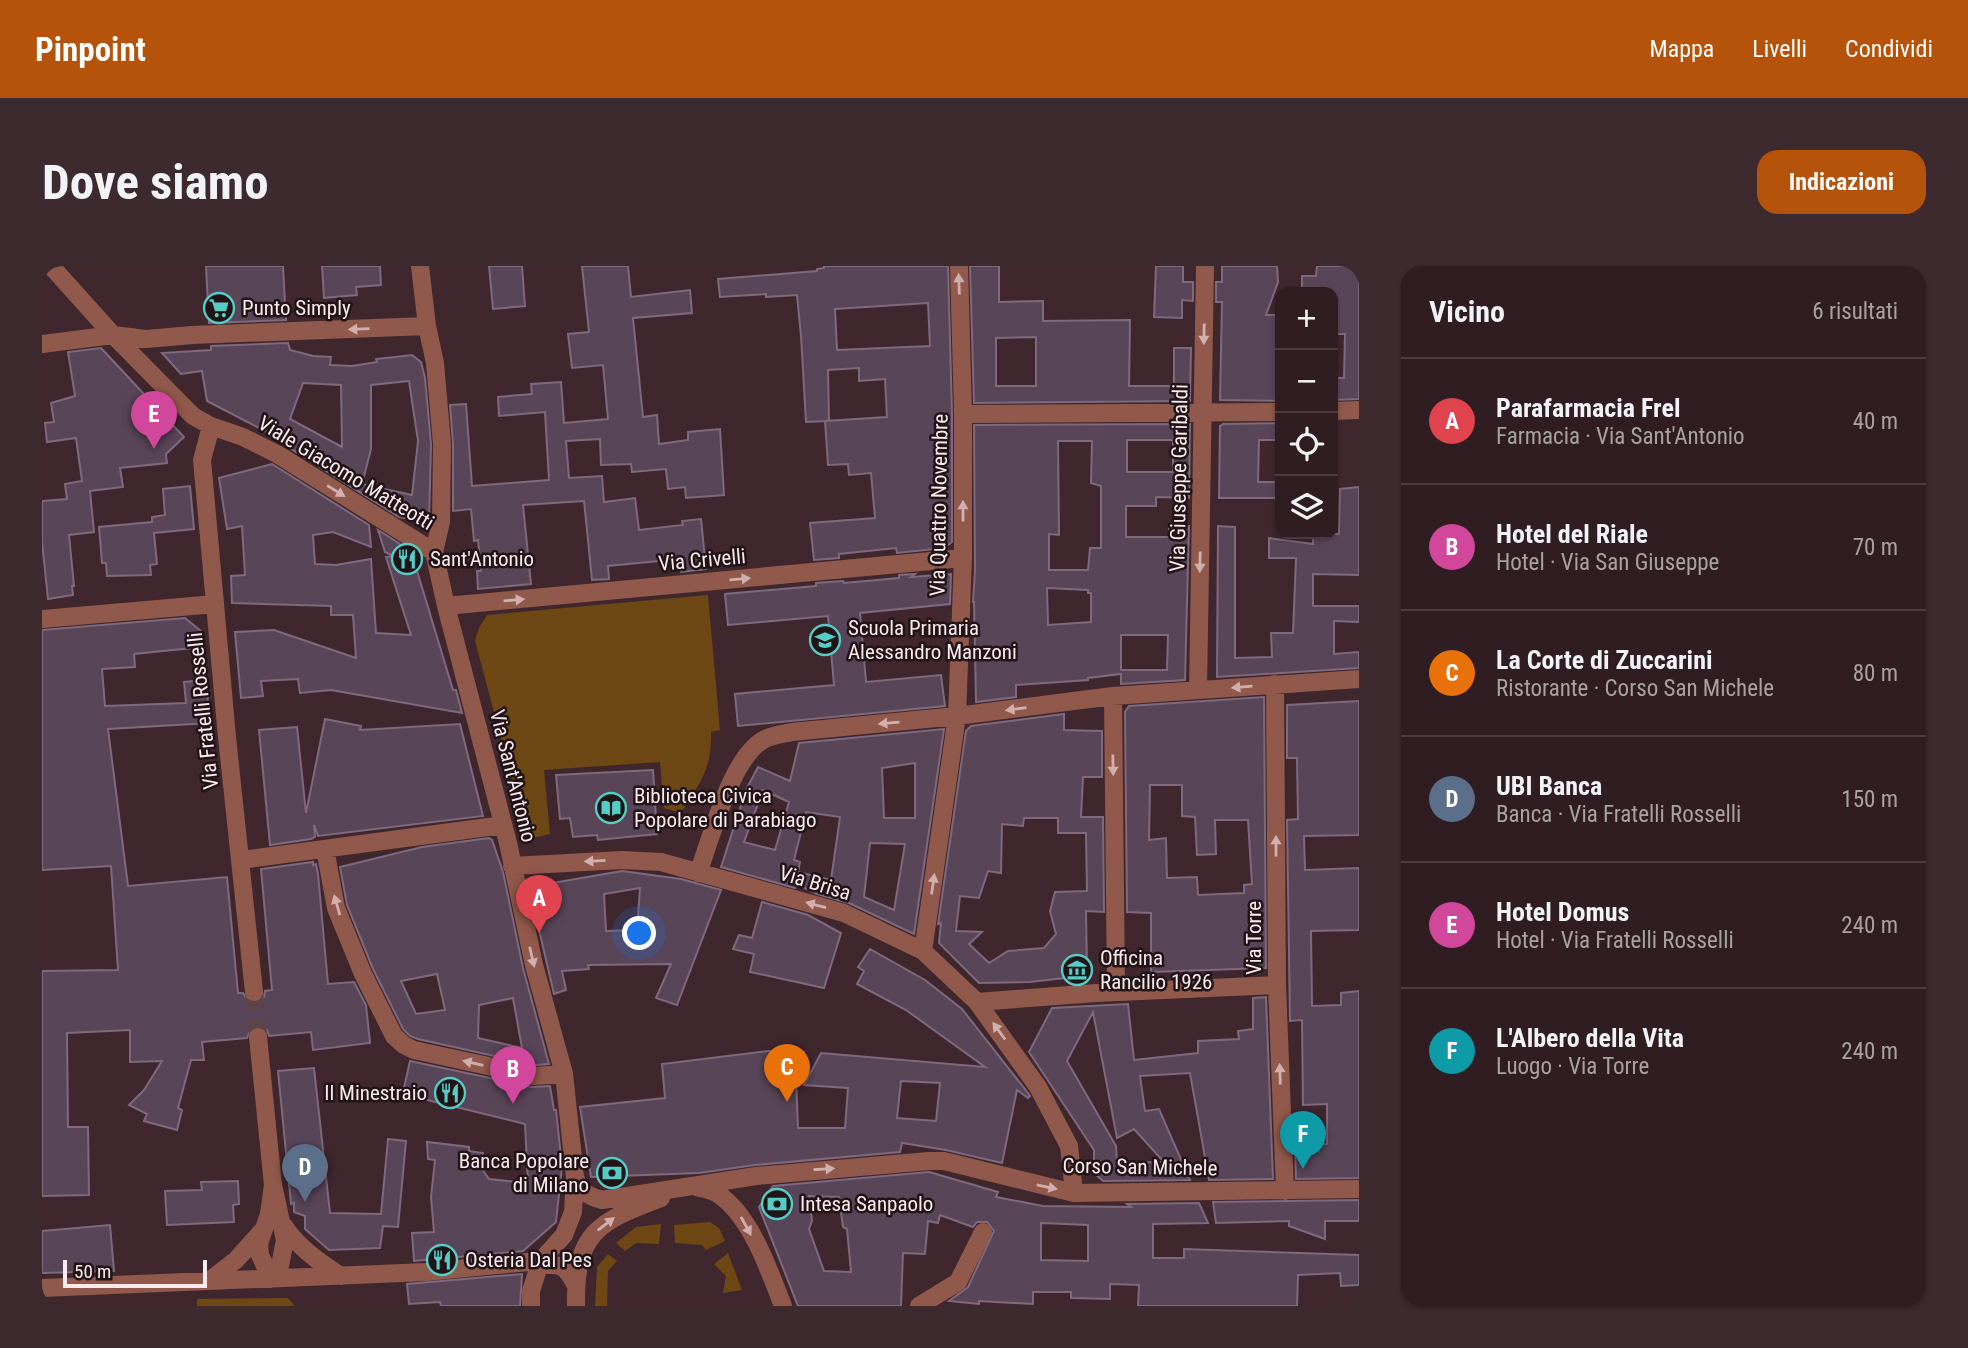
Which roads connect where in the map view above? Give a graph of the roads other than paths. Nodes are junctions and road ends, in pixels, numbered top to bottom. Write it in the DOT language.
graph roads {
  1 [pos="51,266"];
  2 [pos="420,266"];
  3 [pos="959,266"];
  4 [pos="1205,266"];
  5 [pos="427,326"];
  6 [pos="113,335"];
  7 [pos="42,344"];
  8 [pos="1359,410"];
  9 [pos="1338,411"];
  10 [pos="1275,412"];
  11 [pos="963,414"];
  12 [pos="1203,414"];
  13 [pos="211,426"];
  14 [pos="434,552"];
  15 [pos="962,558"];
  16 [pos="215,604"];
  17 [pos="446,606"];
  18 [pos="42,620"];
  19 [pos="1359,679"];
  20 [pos="1275,684"];
  21 [pos="1198,691"];
  22 [pos="1112,696"];
  23 [pos="957,716"];
  24 [pos="503,825"];
  25 [pos="325,849"];
  26 [pos="241,860"];
  27 [pos="512,866"];
  28 [pos="698,873"];
  29 [pos="923,951"];
  30 [pos="1277,985"];
  31 [pos="254,992"];
  32 [pos="1116,992"];
  33 [pos="977,1002"];
  34 [pos="258,1037"];
  35 [pos="564,1074"];
  36 [pos="575,1177"];
  37 [pos="272,1185"];
  38 [pos="695,1186"];
  39 [pos="1359,1189"];
  40 [pos="1285,1191"];
  41 [pos="1074,1193"];
  42 [pos="282,1223"];
  43 [pos="263,1230"];
  44 [pos="983,1231"];
  45 [pos="539,1266"];
  46 [pos="341,1276"];
  47 [pos="271,1279"];
  48 [pos="209,1282"];
  49 [pos="575,1284"];
  50 [pos="42,1288"];
  51 [pos="531,1306"];
  52 [pos="576,1306"];
  53 [pos="783,1306"];
  54 [pos="919,1306"];
  1 -- 6 [label="street, Viale Giacomo Matteotti"];
  2 -- 5 [label="street"];
  11 -- 3 [label="street, Via Quattro Novembre, one-way"];
  4 -- 12 [label="street, Via Giuseppe Garibaldi, one-way"];
  5 -- 6 [label="street, one-way"];
  5 -- 14 [label="street"];
  6 -- 7 [label="street"];
  6 -- 13 [label="street, Viale Giacomo Matteotti"];
  8 -- 9 [label="street"];
  10 -- 12 [label="street"];
  11 -- 12 [label="street"];
  15 -- 11 [label="street, Via Quattro Novembre, one-way"];
  12 -- 21 [label="street, Via Giuseppe Garibaldi, one-way"];
  13 -- 14 [label="street, Viale Giacomo Matteotti, one-way"];
  13 -- 16 [label="street, Via Fratelli Rosselli"];
  14 -- 17 [label="street, Via Sant'Antonio"];
  17 -- 15 [label="street, Via Crivelli, one-way"];
  15 -- 23 [label="street, Via Quattro Novembre"];
  16 -- 18 [label="street"];
  16 -- 26 [label="street, Via Fratelli Rosselli"];
  17 -- 24 [label="street, Via Sant'Antonio"];
  19 -- 20 [label="street"];
  20 -- 21 [label="street, one-way"];
  30 -- 20 [label="street, Via Torre, one-way"];
  21 -- 22 [label="street"];
  22 -- 23 [label="street, one-way"];
  22 -- 32 [label="street, one-way"];
  23 -- 28 [label="street, one-way"];
  29 -- 23 [label="street, Via Quattro Novembre, one-way"];
  24 -- 25 [label="street"];
  24 -- 27 [label="street, Via Sant'Antonio"];
  25 -- 26 [label="street"];
  35 -- 25 [label="street, one-way"];
  26 -- 31 [label="street, Via Fratelli Rosselli"];
  28 -- 27 [label="street, Via Brisa, one-way"];
  27 -- 35 [label="street, Via Sant'Antonio, one-way"];
  29 -- 28 [label="street, Via Brisa, one-way"];
  29 -- 33 [label="street, Via Brisa"];
  30 -- 32 [label="street"];
  40 -- 30 [label="street, Via Torre, one-way"];
  32 -- 33 [label="street"];
  41 -- 33 [label="street, Via Brisa, one-way"];
  34 -- 37 [label="street"];
  35 -- 36 [label="street, Via Sant'Antonio"];
  36 -- 38 [label="street"];
  36 -- 45 [label="street, Via Sant'Antonio"];
  37 -- 42 [label="street"];
  37 -- 43 [label="street"];
  38 -- 41 [label="street, Corso San Michele, one-way"];
  49 -- 38 [label="street, one-way"];
  38 -- 53 [label="street, one-way"];
  39 -- 40 [label="street, Corso San Michele"];
  40 -- 41 [label="street, Corso San Michele"];
  42 -- 46 [label="street"];
  42 -- 47 [label="street"];
  43 -- 47 [label="street"];
  43 -- 48 [label="street"];
  44 -- 54 [label="street"];
  45 -- 46 [label="street"];
  45 -- 49 [label="street"];
  45 -- 51 [label="street"];
  46 -- 47 [label="street"];
  47 -- 48 [label="street"];
  48 -- 50 [label="street"];
  49 -- 52 [label="street"];
}
